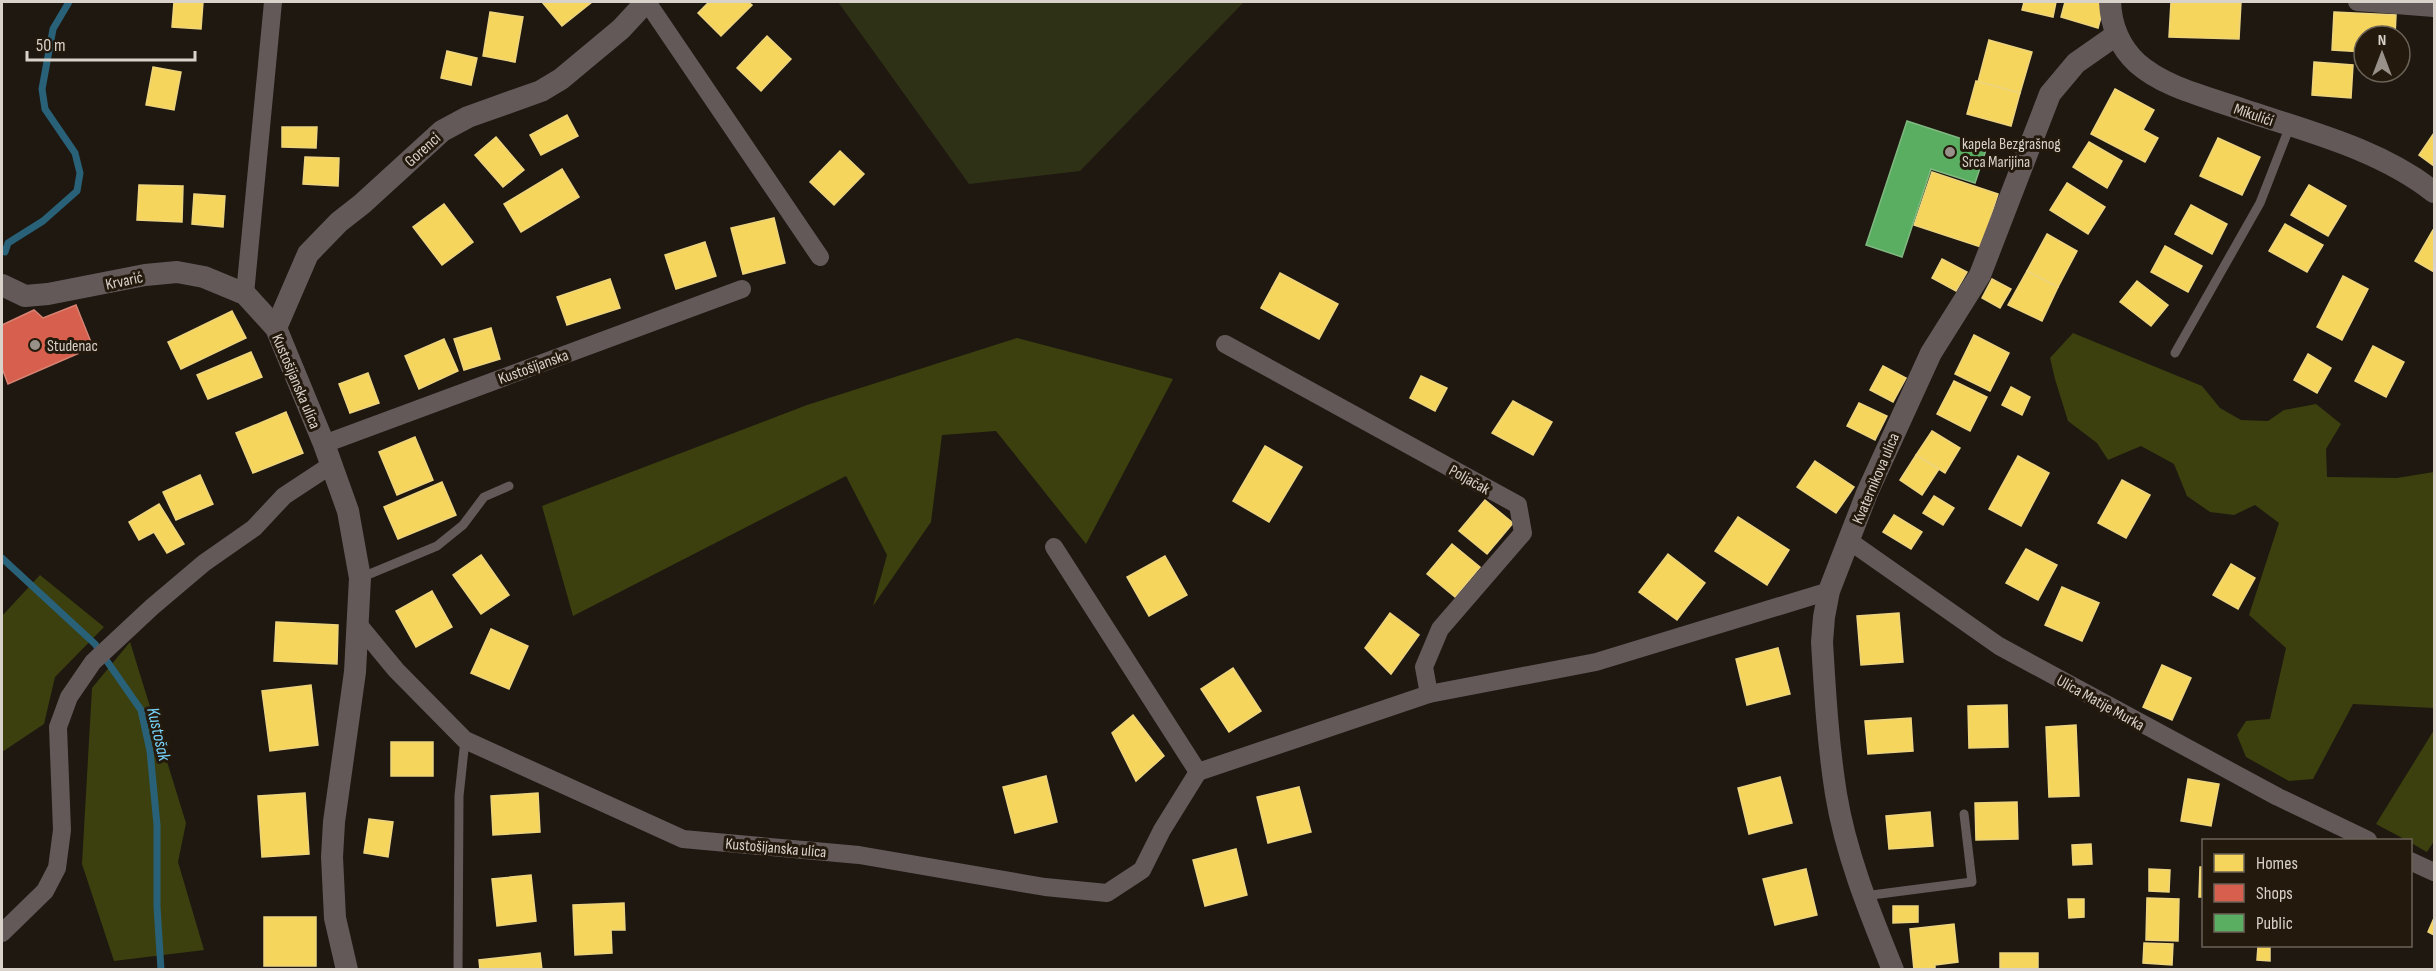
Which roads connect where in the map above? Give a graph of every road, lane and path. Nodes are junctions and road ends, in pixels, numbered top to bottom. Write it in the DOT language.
graph roads {
  1 [pos="273,2"];
  2 [pos="646,2"];
  3 [pos="2110,2"];
  4 [pos="2357,2"];
  5 [pos="2434,8"];
  6 [pos="2116,35"];
  7 [pos="2290,126"];
  8 [pos="2434,192"];
  9 [pos="820,256"];
  10 [pos="2,285"];
  11 [pos="742,289"];
  12 [pos="245,294"];
  13 [pos="276,328"];
  14 [pos="1226,344"];
  15 [pos="2175,353"];
  16 [pos="324,444"];
  17 [pos="331,465"];
  18 [pos="509,486"];
  19 [pos="1848,540"];
  20 [pos="1054,547"];
  21 [pos="360,578"];
  22 [pos="1829,591"];
  23 [pos="358,624"];
  24 [pos="1429,694"];
  25 [pos="465,740"];
  26 [pos="1198,772"];
  27 [pos="1964,813"];
  28 [pos="2366,839"];
  29 [pos="2412,862"];
  30 [pos="2434,872"];
  31 [pos="1864,896"];
  32 [pos="2,933"];
  33 [pos="347,969"];
  34 [pos="458,969"];
  35 [pos="1893,969"];
  1 -- 12 [label="street"];
  2 -- 9 [label="street"];
  2 -- 13 [label="street, Gorenci"];
  3 -- 6 [label="street, Mikulići"];
  4 -- 5 [label="street"];
  6 -- 7 [label="street, Mikulići"];
  6 -- 19 [label="street, Kvaternikova ulica"];
  7 -- 8 [label="street, Mikulići"];
  7 -- 15 [label="lane"];
  10 -- 12 [label="street, Krvarić"];
  11 -- 16 [label="street, Kustošijanska"];
  12 -- 13 [label="street, Kustošijanska ulica"];
  13 -- 16 [label="street, Kustošijanska ulica"];
  14 -- 24 [label="street, Poljačak"];
  16 -- 17 [label="street, Kustošijanska ulica"];
  17 -- 21 [label="street, Kustošijanska ulica"];
  17 -- 32 [label="street"];
  18 -- 21 [label="lane"];
  19 -- 22 [label="street, Kvaternikova ulica"];
  19 -- 28 [label="street, Ulica Matije Murka"];
  20 -- 26 [label="street"];
  21 -- 23 [label="street, Kustošijanska ulica"];
  22 -- 24 [label="street"];
  22 -- 31 [label="street, Kvaternikova ulica"];
  23 -- 25 [label="street, Kustošijanska ulica"];
  23 -- 33 [label="street, Kustošijanska ulica"];
  24 -- 26 [label="street"];
  25 -- 26 [label="street, Kustošijanska ulica"];
  25 -- 34 [label="lane"];
  27 -- 31 [label="lane"];
  29 -- 30 [label="street"];
  31 -- 35 [label="street, Kvaternikova ulica"];
}
